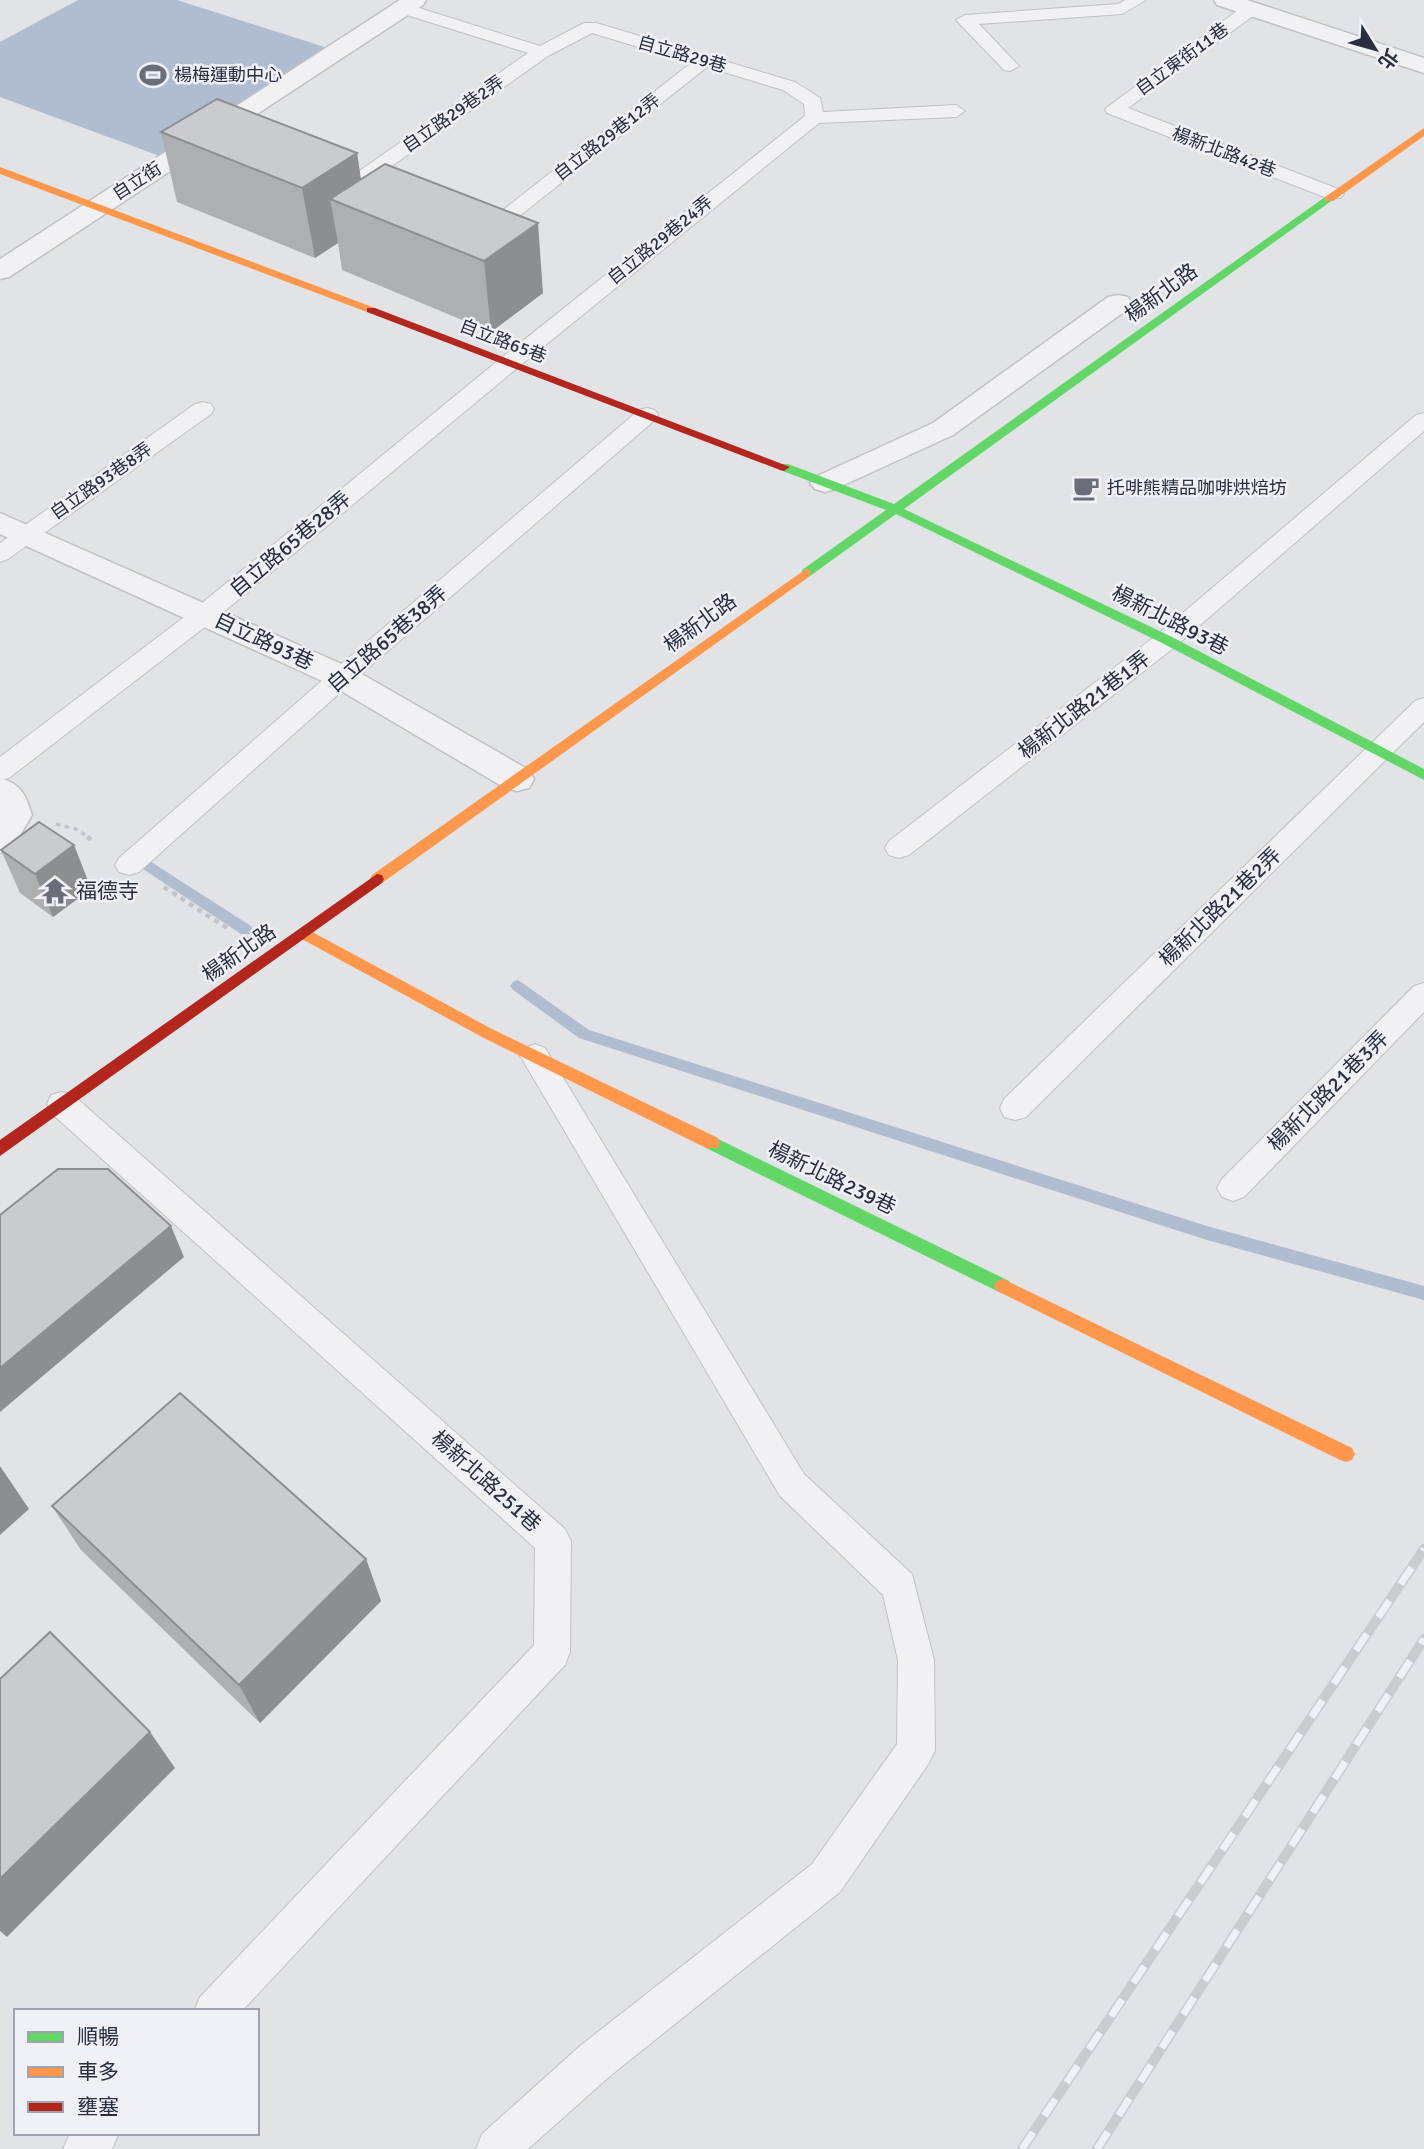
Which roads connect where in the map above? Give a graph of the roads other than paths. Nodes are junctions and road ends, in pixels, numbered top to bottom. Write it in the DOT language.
graph roads {
  1 [pos="1137,0"];
  2 [pos="1225,0"];
  3 [pos="408,4"];
  4 [pos="1251,9"];
  5 [pos="542,52"];
  6 [pos="705,60"];
  7 [pos="1010,66"];
  8 [pos="1424,66"];
  9 [pos="1114,109"];
  10 [pos="956,111"];
  11 [pos="814,118"];
  12 [pos="1424,131"];
  13 [pos="0,170"];
  14 [pos="365,176"];
  15 [pos="1334,194"];
  16 [pos="97,206"];
  17 [pos="510,214"];
  18 [pos="0,271"];
  19 [pos="1118,303"];
  20 [pos="508,364"];
  21 [pos="203,408"];
  22 [pos="647,415"];
  23 [pos="1424,420"];
  24 [pos="825,483"];
  25 [pos="895,509"];
  26 [pos="13,528"];
  27 [pos="0,554"];
  28 [pos="205,614"];
  29 [pos="1167,640"];
  30 [pos="342,677"];
  31 [pos="1424,707"];
  32 [pos="1378,752"];
  33 [pos="0,771"];
  34 [pos="1424,775"];
  35 [pos="517,779"];
  36 [pos="0,790"];
  37 [pos="0,840"];
  38 [pos="899,848"];
  39 [pos="129,865"];
  40 [pos="303,933"];
  41 [pos="1424,994"];
  42 [pos="535,1056"];
  43 [pos="62,1104"];
  44 [pos="1015,1108"];
  45 [pos="0,1149"];
  46 [pos="1233,1188"];
  47 [pos="1346,1454"];
  48 [pos="216,2009"];
  49 [pos="97,2135"];
  50 [pos="84,2149"];
  51 [pos="497,2149"];
  1 -- 7 [label="lane"];
  2 -- 4 [label="street"];
  3 -- 5 [label="lane"];
  3 -- 16 [label="street, 自立街"];
  4 -- 8 [label="street"];
  4 -- 9 [label="lane, 自立東街11巷"];
  5 -- 6 [label="lane, 自立路29巷"];
  5 -- 14 [label="lane, 自立路29巷2弄"];
  6 -- 11 [label="lane, 自立路29巷"];
  6 -- 17 [label="lane, 自立路29巷12弄"];
  9 -- 15 [label="lane, 楊新北路42巷"];
  10 -- 11 [label="lane"];
  11 -- 20 [label="lane, 自立路29巷24弄"];
  12 -- 15 [label="street, 楊新北路"];
  13 -- 16 [label="street, 自立路65巷"];
  15 -- 25 [label="street, 楊新北路"];
  16 -- 18 [label="street, 自立街"];
  16 -- 20 [label="street, 自立路65巷"];
  19 -- 24 [label="street"];
  20 -- 22 [label="street, 自立路65巷"];
  20 -- 28 [label="lane, 自立路65巷28弄"];
  21 -- 26 [label="lane, 自立路93巷8弄"];
  22 -- 24 [label="street, 自立路65巷"];
  22 -- 30 [label="lane, 自立路65巷38弄"];
  23 -- 29 [label="lane, 楊新北路21巷1弄"];
  24 -- 25 [label="street, 自立路65巷"];
  25 -- 29 [label="street, 楊新北路93巷"];
  25 -- 35 [label="street, 楊新北路"];
  26 -- 27 [label="lane, 自立路93巷8弄"];
  26 -- 28 [label="street, 自立路93巷"];
  28 -- 30 [label="street, 自立路93巷"];
  28 -- 33 [label="lane, 自立路65巷28弄"];
  29 -- 32 [label="street, 楊新北路93巷"];
  29 -- 38 [label="lane, 楊新北路21巷1弄"];
  30 -- 35 [label="street, 自立路93巷"];
  30 -- 39 [label="lane, 自立路65巷38弄"];
  31 -- 32 [label="lane, 楊新北路21巷2弄"];
  32 -- 34 [label="street, 楊新北路93巷"];
  32 -- 44 [label="lane, 楊新北路21巷2弄"];
  35 -- 40 [label="street, 楊新北路"];
  36 -- 37 [label="street"];
  40 -- 42 [label="street, 楊新北路239巷"];
  40 -- 43 [label="street, 楊新北路"];
  41 -- 46 [label="lane, 楊新北路21巷3弄"];
  42 -- 47 [label="street, 楊新北路239巷"];
  42 -- 51 [label="lane"];
  43 -- 45 [label="street, 楊新北路"];
  43 -- 48 [label="lane, 楊新北路251巷"];
  49 -- 50 [label="lane"];
}
